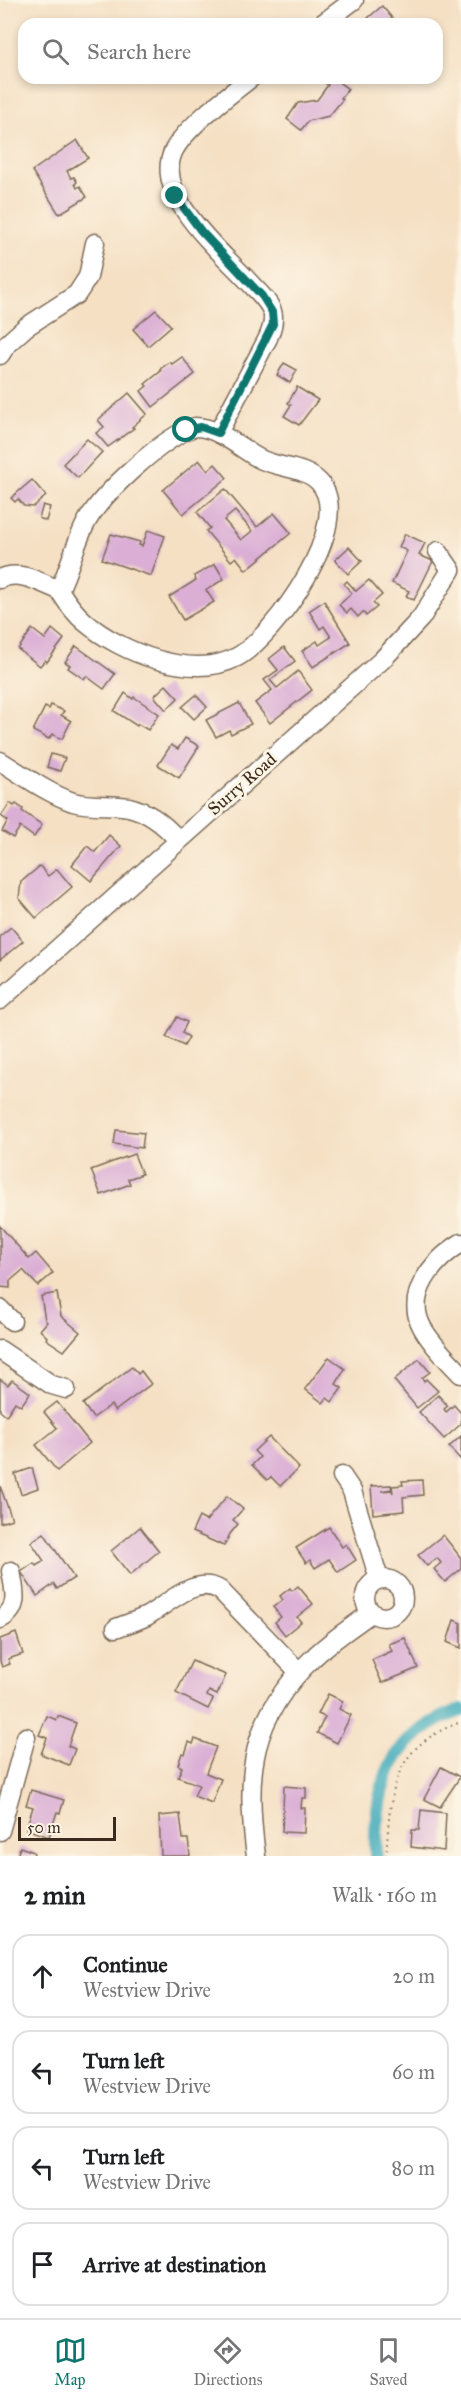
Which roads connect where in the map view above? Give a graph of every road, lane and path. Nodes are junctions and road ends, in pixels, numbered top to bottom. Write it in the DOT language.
graph roads {
  1 [pos="354,0"];
  2 [pos="330,18"];
  3 [pos="243,84"];
  4 [pos="95,243"];
  5 [pos="0,356"];
  6 [pos="218,433"];
  7 [pos="438,551"];
  8 [pos="1,573"];
  9 [pos="58,590"];
  10 [pos="0,761"];
  11 [pos="178,840"];
  12 [pos="0,1000"];
  13 [pos="461,1243"];
  14 [pos="0,1350"];
  15 [pos="461,1374"];
  16 [pos="66,1389"];
  17 [pos="342,1476"];
  18 [pos="11,1571"];
  19 [pos="379,1579"];
  20 [pos="371,1613"];
  21 [pos="0,1619"];
  22 [pos="116,1628"];
  23 [pos="299,1672"];
  24 [pos="461,1722"];
  25 [pos="26,1737"];
  26 [pos="0,1831"];
  27 [pos="256,1856"];
  28 [pos="386,1856"];
  1 -- 2 [label="street"];
  3 -- 6 [label="street"];
  4 -- 5 [label="street"];
  6 -- 9 [label="street"];
  6 -- 9 [label="street"];
  7 -- 11 [label="street, Surry Road"];
  8 -- 9 [label="street"];
  10 -- 11 [label="street"];
  11 -- 12 [label="street, Surry Road"];
  13 -- 15 [label="street"];
  14 -- 16 [label="street"];
  17 -- 19 [label="street"];
  18 -- 21 [label="street"];
  19 -- 20 [label="street"];
  19 -- 20 [label="street"];
  20 -- 23 [label="street"];
  22 -- 23 [label="street"];
  23 -- 27 [label="street"];
  24 -- 28 [label="path"];
  25 -- 26 [label="street"];
}
